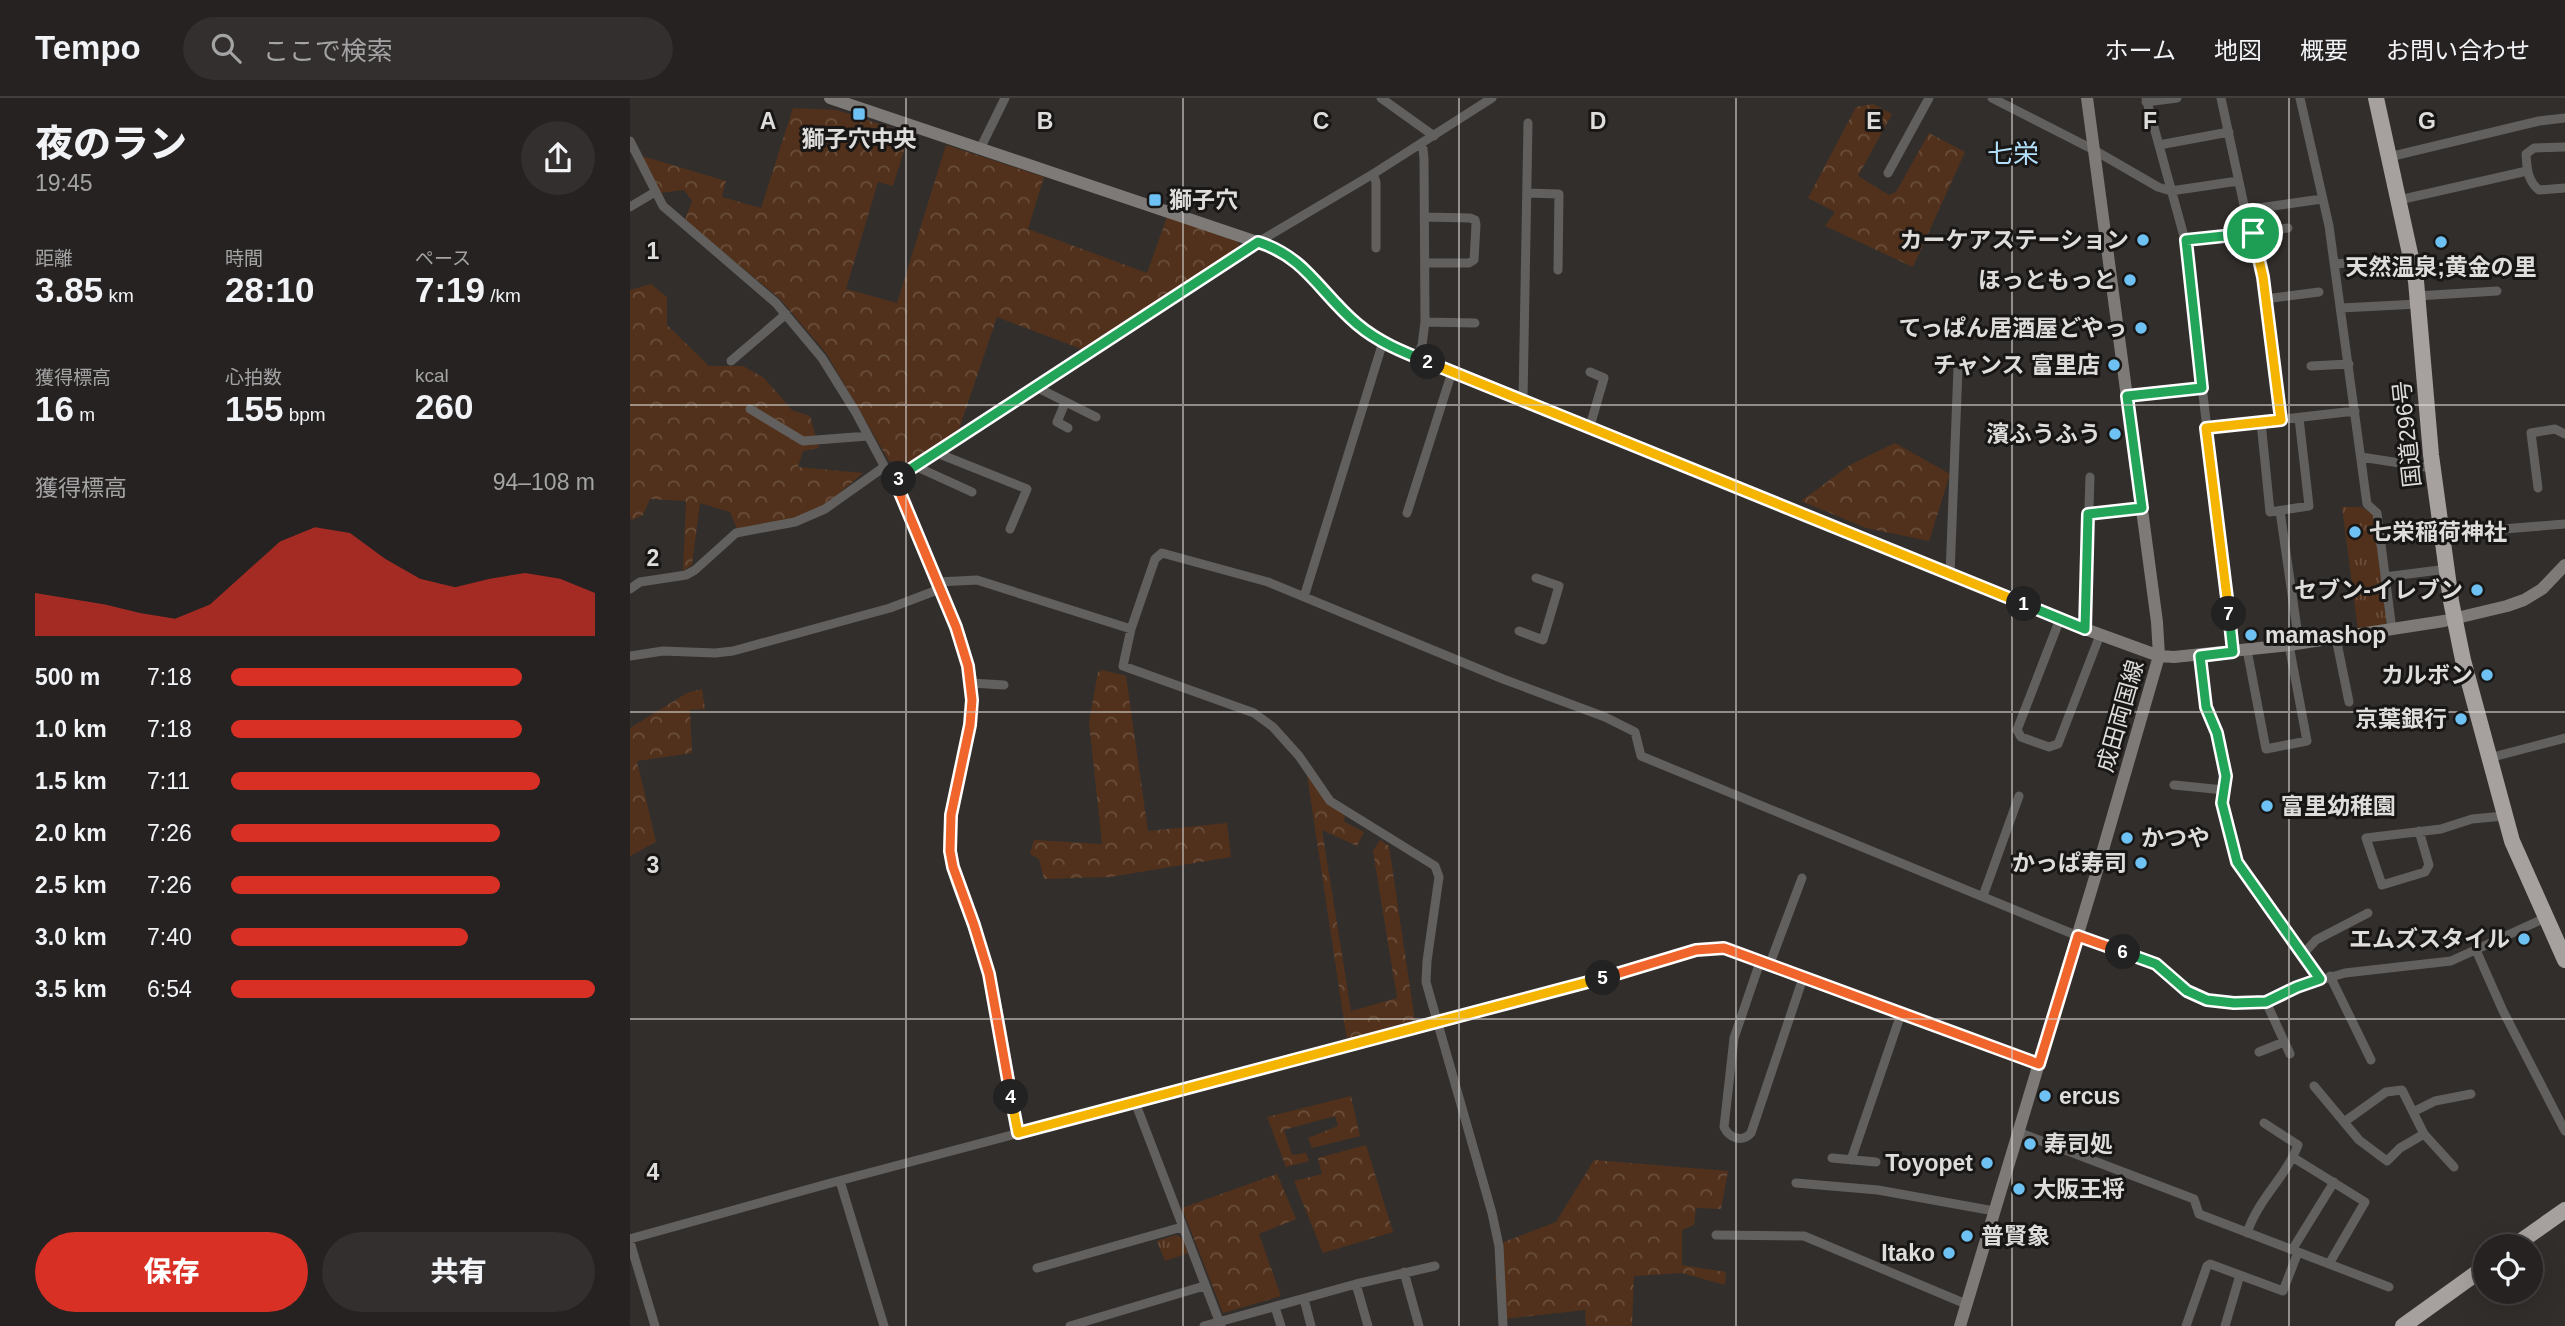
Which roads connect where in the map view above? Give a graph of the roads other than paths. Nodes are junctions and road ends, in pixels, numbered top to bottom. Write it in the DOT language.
graph roads {
  1 [pos="830,98"];
  2 [pos="1005,98"];
  3 [pos="1381,98"];
  4 [pos="1492,98"];
  5 [pos="1929,98"];
  6 [pos="1992,98"];
  7 [pos="2087,98"];
  8 [pos="2177,98"];
  9 [pos="2221,98"];
  10 [pos="2300,98"];
  11 [pos="2376,98"];
  12 [pos="2146,100"];
  13 [pos="2565,118"];
  14 [pos="1528,123"];
  15 [pos="2228,132"];
  16 [pos="1434,136"];
  17 [pos="630,141"];
  18 [pos="1420,145"];
  19 [pos="2159,145"];
  20 [pos="2565,146"];
  21 [pos="980,149"];
  22 [pos="2094,150"];
  23 [pos="2389,157"];
  24 [pos="2527,171"];
  25 [pos="1888,173"];
  26 [pos="1373,174"];
  27 [pos="2238,181"];
  28 [pos="2565,188"];
  29 [pos="2171,191"];
  30 [pos="654,192"];
  31 [pos="1527,193"];
  32 [pos="2322,199"];
  33 [pos="2399,200"];
  34 [pos="630,207"];
  35 [pos="2245,210"];
  36 [pos="1425,217"];
  37 [pos="2288,228"];
  38 [pos="2253,233"];
  39 [pos="2186,240"];
  40 [pos="1258,242"];
  41 [pos="1376,248"];
  42 [pos="2411,257"];
  43 [pos="1424,263"];
  44 [pos="2335,264"];
  45 [pos="1558,270"];
  46 [pos="2497,291"];
  47 [pos="2319,292"];
  48 [pos="2265,299"];
  49 [pos="2418,300"];
  50 [pos="2342,308"];
  51 [pos="786,314"];
  52 [pos="1425,322"];
  53 [pos="1475,323"];
  54 [pos="1383,342"];
  55 [pos="1417,357"];
  56 [pos="731,361"];
  57 [pos="2349,364"];
  58 [pos="2311,366"];
  59 [pos="1958,368"];
  60 [pos="1452,372"];
  61 [pos="1590,372"];
  62 [pos="1038,388"];
  63 [pos="2202,388"];
  64 [pos="2127,396"];
  65 [pos="1523,400"];
  66 [pos="1065,403"];
  67 [pos="750,409"];
  68 [pos="2355,411"];
  69 [pos="1096,417"];
  70 [pos="2298,418"];
  71 [pos="2281,420"];
  72 [pos="2261,422"];
  73 [pos="1590,426"];
  74 [pos="1068,428"];
  75 [pos="2206,428"];
  76 [pos="2565,434"];
  77 [pos="868,436"];
  78 [pos="937,453"];
  79 [pos="2361,457"];
  80 [pos="884,467"];
  81 [pos="915,467"];
  82 [pos="2432,468"];
  83 [pos="2090,477"];
  84 [pos="898,482"];
  85 [pos="2538,488"];
  86 [pos="972,492"];
  87 [pos="2142,508"];
  88 [pos="2280,511"];
  89 [pos="1407,513"];
  90 [pos="2088,514"];
  91 [pos="2565,524"];
  92 [pos="1010,529"];
  93 [pos="2442,534"];
  94 [pos="2565,565"];
  95 [pos="2447,569"];
  96 [pos="1950,575"];
  97 [pos="2385,577"];
  98 [pos="1536,578"];
  99 [pos="939,585"];
  100 [pos="630,589"];
  101 [pos="1304,597"];
  102 [pos="2060,619"];
  103 [pos="2455,619"];
  104 [pos="1131,629"];
  105 [pos="2085,629"];
  106 [pos="2392,630"];
  107 [pos="1519,631"];
  108 [pos="2100,635"];
  109 [pos="2336,638"];
  110 [pos="2294,644"];
  111 [pos="2247,650"];
  112 [pos="2233,652"];
  113 [pos="630,656"];
  114 [pos="2158,656"];
  115 [pos="2200,656"];
  116 [pos="971,683"];
  117 [pos="1004,685"];
  118 [pos="2349,702"];
  119 [pos="2565,738"];
  120 [pos="2488,758"];
  121 [pos="2174,785"];
  122 [pos="2224,790"];
  123 [pos="2020,796"];
  124 [pos="2504,816"];
  125 [pos="2419,831"];
  126 [pos="1802,878"];
  127 [pos="1983,896"];
  128 [pos="2368,913"];
  129 [pos="2545,918"];
  130 [pos="2078,936"];
  131 [pos="2476,950"];
  132 [pos="2303,954"];
  133 [pos="2565,960"];
  134 [pos="1759,962"];
  135 [pos="1769,966"];
  136 [pos="2330,976"];
  137 [pos="1803,978"];
  138 [pos="2320,979"];
  139 [pos="2266,1002"];
  140 [pos="1901,1014"];
  141 [pos="1437,1022"];
  142 [pos="2284,1042"];
  143 [pos="2259,1052"];
  144 [pos="2290,1054"];
  145 [pos="2371,1060"];
  146 [pos="2039,1064"];
  147 [pos="2314,1087"];
  148 [pos="2471,1094"];
  149 [pos="1135,1102"];
  150 [pos="2413,1112"];
  151 [pos="2344,1122"];
  152 [pos="2264,1123"];
  153 [pos="2565,1131"];
  154 [pos="2018,1132"];
  155 [pos="1018,1133"];
  156 [pos="2424,1134"];
  157 [pos="1832,1158"];
  158 [pos="2294,1158"];
  159 [pos="1851,1160"];
  160 [pos="1876,1162"];
  161 [pos="2454,1167"];
  162 [pos="839,1181"];
  163 [pos="2334,1182"];
  164 [pos="1796,1183"];
  165 [pos="2565,1210"];
  166 [pos="1994,1211"];
  167 [pos="1182,1227"];
  168 [pos="2247,1233"];
  169 [pos="2531,1234"];
  170 [pos="1716,1235"];
  171 [pos="630,1241"];
  172 [pos="2295,1251"];
  173 [pos="2329,1264"];
  174 [pos="1435,1266"];
  175 [pos="1037,1268"];
  176 [pos="1404,1272"];
  177 [pos="2240,1275"];
  178 [pos="2473,1276"];
  179 [pos="1356,1284"];
  180 [pos="1204,1286"];
  181 [pos="2389,1287"];
  182 [pos="1304,1299"];
  183 [pos="1966,1304"];
  184 [pos="1275,1307"];
  185 [pos="1220,1324"];
  186 [pos="655,1326"];
  187 [pos="884,1326"];
  188 [pos="1070,1326"];
  189 [pos="1204,1326"];
  190 [pos="1280,1326"];
  191 [pos="1311,1326"];
  192 [pos="1368,1326"];
  193 [pos="1419,1326"];
  194 [pos="1503,1326"];
  195 [pos="1960,1326"];
  196 [pos="2186,1326"];
  197 [pos="2224,1326"];
  198 [pos="2403,1326"];
  1 -- 21 [label="street"];
  2 -- 21 [label="street"];
  3 -- 16 [label="street"];
  4 -- 16 [label="street"];
  5 -- 25 [label="street"];
  6 -- 22 [label="street"];
  7 -- 22 [label="street, 成田両国線"];
  8 -- 12 [label="street"];
  9 -- 15 [label="street"];
  10 -- 32 [label="street"];
  11 -- 23 [label="highway, 国道296号"];
  12 -- 19 [label="street"];
  13 -- 23 [label="street"];
  14 -- 31 [label="street"];
  15 -- 19 [label="street"];
  15 -- 27 [label="street"];
  16 -- 18 [label="street"];
  17 -- 30 [label="street"];
  18 -- 26 [label="street"];
  18 -- 36 [label="street"];
  19 -- 29 [label="street"];
  20 -- 24 [label="street"];
  21 -- 40 [label="street"];
  22 -- 29 [label="street"];
  22 -- 64 [label="street, 成田両国線"];
  23 -- 33 [label="highway, 国道296号"];
  24 -- 28 [label="street"];
  24 -- 33 [label="street"];
  26 -- 40 [label="street"];
  26 -- 41 [label="street"];
  27 -- 29 [label="street"];
  27 -- 35 [label="street"];
  29 -- 39 [label="street"];
  30 -- 34 [label="street"];
  30 -- 51 [label="street"];
  31 -- 45 [label="street"];
  31 -- 65 [label="street"];
  32 -- 35 [label="street"];
  32 -- 44 [label="street"];
  33 -- 42 [label="highway, 国道296号"];
  35 -- 38 [label="street"];
  36 -- 43 [label="street"];
  36 -- 43 [label="street"];
  37 -- 38 [label="street"];
  38 -- 39 [label="street"];
  38 -- 48 [label="street"];
  39 -- 63 [label="street"];
  40 -- 54 [label="street"];
  40 -- 62 [label="street"];
  42 -- 44 [label="street"];
  42 -- 49 [label="highway, 国道296号"];
  43 -- 52 [label="street"];
  44 -- 50 [label="street"];
  46 -- 49 [label="street"];
  47 -- 48 [label="street"];
  48 -- 71 [label="street"];
  49 -- 50 [label="street"];
  49 -- 82 [label="highway, 国道296号"];
  50 -- 57 [label="street"];
  51 -- 56 [label="street"];
  51 -- 77 [label="street"];
  52 -- 53 [label="street"];
  52 -- 55 [label="street"];
  54 -- 55 [label="street"];
  54 -- 101 [label="street"];
  55 -- 60 [label="street"];
  57 -- 58 [label="street"];
  57 -- 68 [label="street"];
  59 -- 96 [label="street"];
  60 -- 65 [label="street"];
  60 -- 89 [label="street"];
  61 -- 73 [label="street"];
  62 -- 66 [label="street"];
  62 -- 78 [label="street"];
  63 -- 64 [label="street"];
  63 -- 75 [label="street"];
  64 -- 87 [label="street, 成田両国線"];
  65 -- 73 [label="street"];
  66 -- 69 [label="street"];
  66 -- 74 [label="street"];
  67 -- 77 [label="street"];
  68 -- 70 [label="street"];
  68 -- 79 [label="street"];
  70 -- 71 [label="street"];
  70 -- 88 [label="street"];
  71 -- 72 [label="street"];
  72 -- 75 [label="street"];
  72 -- 88 [label="street"];
  73 -- 96 [label="street"];
  75 -- 112 [label="street"];
  76 -- 85 [label="street"];
  77 -- 80 [label="street"];
  78 -- 81 [label="street"];
  78 -- 92 [label="street"];
  79 -- 82 [label="street"];
  79 -- 97 [label="street"];
  80 -- 84 [label="street"];
  80 -- 100 [label="street"];
  81 -- 84 [label="street"];
  81 -- 86 [label="street"];
  82 -- 93 [label="highway, 国道296号"];
  83 -- 90 [label="street"];
  84 -- 99 [label="street"];
  87 -- 90 [label="street"];
  87 -- 114 [label="street, 成田両国線"];
  88 -- 110 [label="street"];
  90 -- 105 [label="street"];
  91 -- 93 [label="street"];
  93 -- 95 [label="highway, 国道296号"];
  94 -- 103 [label="street"];
  95 -- 97 [label="street"];
  95 -- 103 [label="highway, 国道296号"];
  96 -- 102 [label="street"];
  97 -- 106 [label="street"];
  98 -- 107 [label="street"];
  99 -- 104 [label="street"];
  99 -- 113 [label="street"];
  99 -- 116 [label="street"];
  101 -- 104 [label="street"];
  101 -- 127 [label="street"];
  102 -- 105 [label="street"];
  102 -- 108 [label="street"];
  103 -- 106 [label="street"];
  103 -- 120 [label="highway, 国道296号"];
  104 -- 141 [label="street"];
  105 -- 108 [label="street"];
  106 -- 109 [label="street"];
  108 -- 114 [label="street"];
  109 -- 110 [label="street"];
  109 -- 118 [label="street"];
  110 -- 111 [label="street"];
  110 -- 111 [label="street"];
  111 -- 112 [label="street"];
  112 -- 115 [label="street"];
  114 -- 115 [label="street"];
  114 -- 130 [label="street, 成田両国線"];
  115 -- 122 [label="street"];
  116 -- 117 [label="street"];
  116 -- 155 [label="street"];
  119 -- 120 [label="street"];
  120 -- 124 [label="highway, 国道296号"];
  121 -- 122 [label="street"];
  122 -- 132 [label="street"];
  123 -- 127 [label="street"];
  124 -- 125 [label="street"];
  124 -- 129 [label="highway, 国道296号"];
  125 -- 125 [label="street"];
  126 -- 135 [label="street"];
  127 -- 130 [label="street"];
  128 -- 132 [label="street"];
  129 -- 131 [label="street"];
  129 -- 133 [label="highway, 国道296号"];
  130 -- 139 [label="street"];
  130 -- 146 [label="street, 成田両国線"];
  131 -- 136 [label="street"];
  131 -- 153 [label="street"];
  132 -- 138 [label="street"];
  134 -- 135 [label="street"];
  134 -- 137 [label="street"];
  134 -- 141 [label="street"];
  135 -- 137 [label="street"];
  136 -- 138 [label="street"];
  136 -- 145 [label="street"];
  137 -- 140 [label="street"];
  138 -- 139 [label="street"];
  139 -- 142 [label="street"];
  140 -- 146 [label="street"];
  140 -- 159 [label="street"];
  141 -- 149 [label="street"];
  141 -- 194 [label="street"];
  142 -- 143 [label="street"];
  142 -- 144 [label="street"];
  146 -- 154 [label="street, 成田両国線"];
  147 -- 151 [label="street"];
  148 -- 150 [label="street"];
  149 -- 155 [label="street"];
  149 -- 167 [label="street"];
  150 -- 151 [label="street"];
  150 -- 156 [label="street"];
  151 -- 156 [label="street"];
  152 -- 158 [label="street"];
  154 -- 166 [label="street, 成田両国線"];
  154 -- 168 [label="street"];
  155 -- 162 [label="street"];
  156 -- 161 [label="street"];
  157 -- 159 [label="street"];
  158 -- 163 [label="street"];
  158 -- 168 [label="street"];
  159 -- 160 [label="street"];
  162 -- 171 [label="street"];
  162 -- 187 [label="street"];
  163 -- 172 [label="street"];
  163 -- 173 [label="street"];
  164 -- 166 [label="street"];
  165 -- 169 [label="highway"];
  166 -- 183 [label="street, 成田両国線"];
  167 -- 175 [label="street"];
  167 -- 180 [label="street"];
  168 -- 172 [label="street"];
  170 -- 183 [label="street"];
  171 -- 186 [label="street"];
  172 -- 173 [label="street"];
  172 -- 177 [label="street"];
  173 -- 181 [label="street"];
  174 -- 176 [label="street"];
  176 -- 179 [label="street"];
  176 -- 193 [label="street"];
  177 -- 196 [label="street"];
  177 -- 197 [label="street"];
  178 -- 198 [label="highway"];
  179 -- 182 [label="street"];
  179 -- 192 [label="street"];
  180 -- 185 [label="street"];
  180 -- 188 [label="street"];
  182 -- 184 [label="street"];
  182 -- 191 [label="street"];
  183 -- 195 [label="street, 成田両国線"];
  184 -- 185 [label="street"];
  184 -- 190 [label="street"];
  185 -- 189 [label="street"];
}
